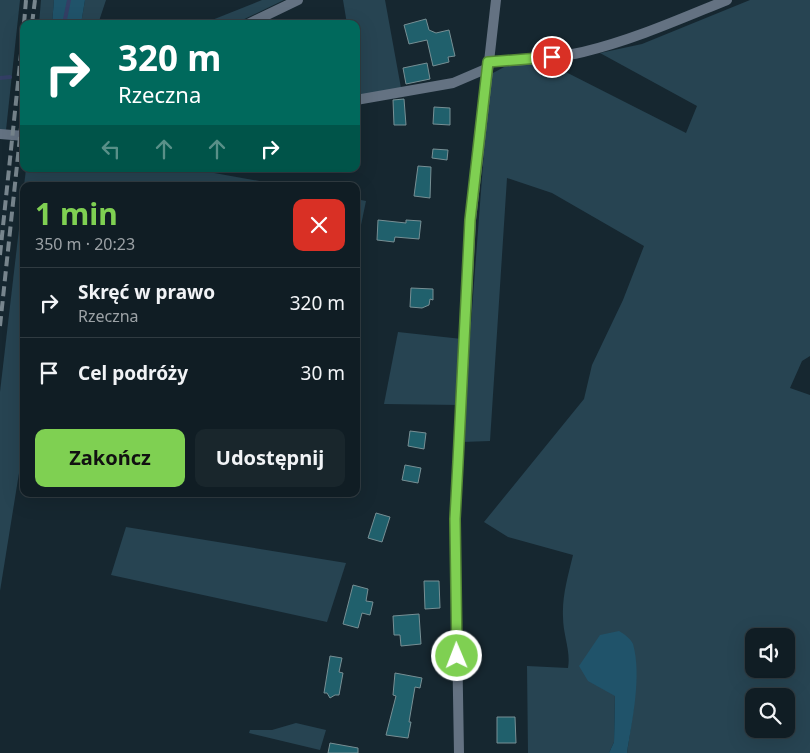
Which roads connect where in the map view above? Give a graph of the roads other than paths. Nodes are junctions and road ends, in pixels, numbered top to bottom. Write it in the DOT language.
graph roads {
  1 [pos="298,0"];
  2 [pos="496,0"];
  3 [pos="728,0"];
  4 [pos="256,20"];
  5 [pos="488,65"];
  6 [pos="360,99"];
  7 [pos="0,134"];
  8 [pos="20,136"];
  9 [pos="459,753"];
  1 -- 4 [label="street"];
  2 -- 5 [label="street"];
  3 -- 5 [label="street"];
  5 -- 6 [label="street"];
  5 -- 9 [label="street"];
  7 -- 8 [label="street"];
}
